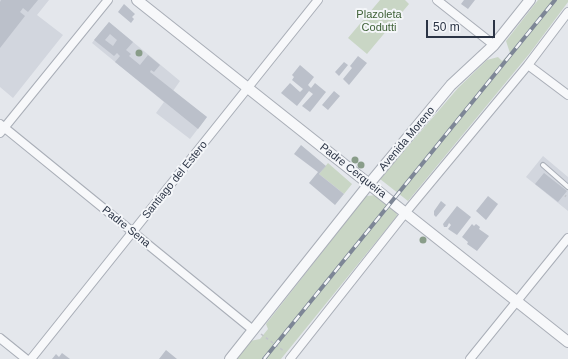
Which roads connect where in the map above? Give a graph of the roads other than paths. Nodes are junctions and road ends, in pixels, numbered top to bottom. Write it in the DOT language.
graph roads {
  1 [pos="108,0"];
  2 [pos="137,0"];
  3 [pos="318,0"];
  4 [pos="437,0"];
  5 [pos="530,0"];
  6 [pos="447,3"];
  7 [pos="568,12"];
  8 [pos="494,45"];
  9 [pos="528,65"];
  10 [pos="248,89"];
  11 [pos="568,95"];
  12 [pos="1,128"];
  13 [pos="543,165"];
  14 [pos="369,184"];
  15 [pos="568,187"];
  16 [pos="406,212"];
  17 [pos="133,232"];
  18 [pos="568,238"];
  19 [pos="517,300"];
  20 [pos="253,330"];
  21 [pos="0,338"];
  22 [pos="568,342"];
  23 [pos="292,358"];
  24 [pos="26,359"];
  25 [pos="31,359"];
  26 [pos="230,359"];
  27 [pos="470,359"];
  1 -- 12 [label="street"];
  2 -- 10 [label="street, Padre Cerqueira"];
  3 -- 10 [label="street, Santiago del Estero"];
  4 -- 6 [label="street"];
  5 -- 8 [label="street, Avenida Moreno"];
  6 -- 8 [label="street"];
  7 -- 9 [label="street"];
  8 -- 14 [label="street, Avenida Moreno"];
  9 -- 11 [label="street"];
  9 -- 16 [label="street"];
  10 -- 14 [label="street, Padre Cerqueira"];
  10 -- 17 [label="street, Santiago del Estero"];
  12 -- 17 [label="street, Padre Sena"];
  13 -- 15 [label="lane"];
  14 -- 16 [label="street, Padre Cerqueira"];
  14 -- 20 [label="street, Avenida Moreno"];
  16 -- 19 [label="street, Padre Cerqueira"];
  16 -- 23 [label="street"];
  17 -- 20 [label="street, Padre Sena"];
  17 -- 25 [label="street, Santiago del Estero"];
  18 -- 19 [label="street"];
  19 -- 22 [label="street, Padre Cerqueira"];
  19 -- 27 [label="street"];
  20 -- 26 [label="street, Avenida Moreno"];
  21 -- 24 [label="street"];
}
